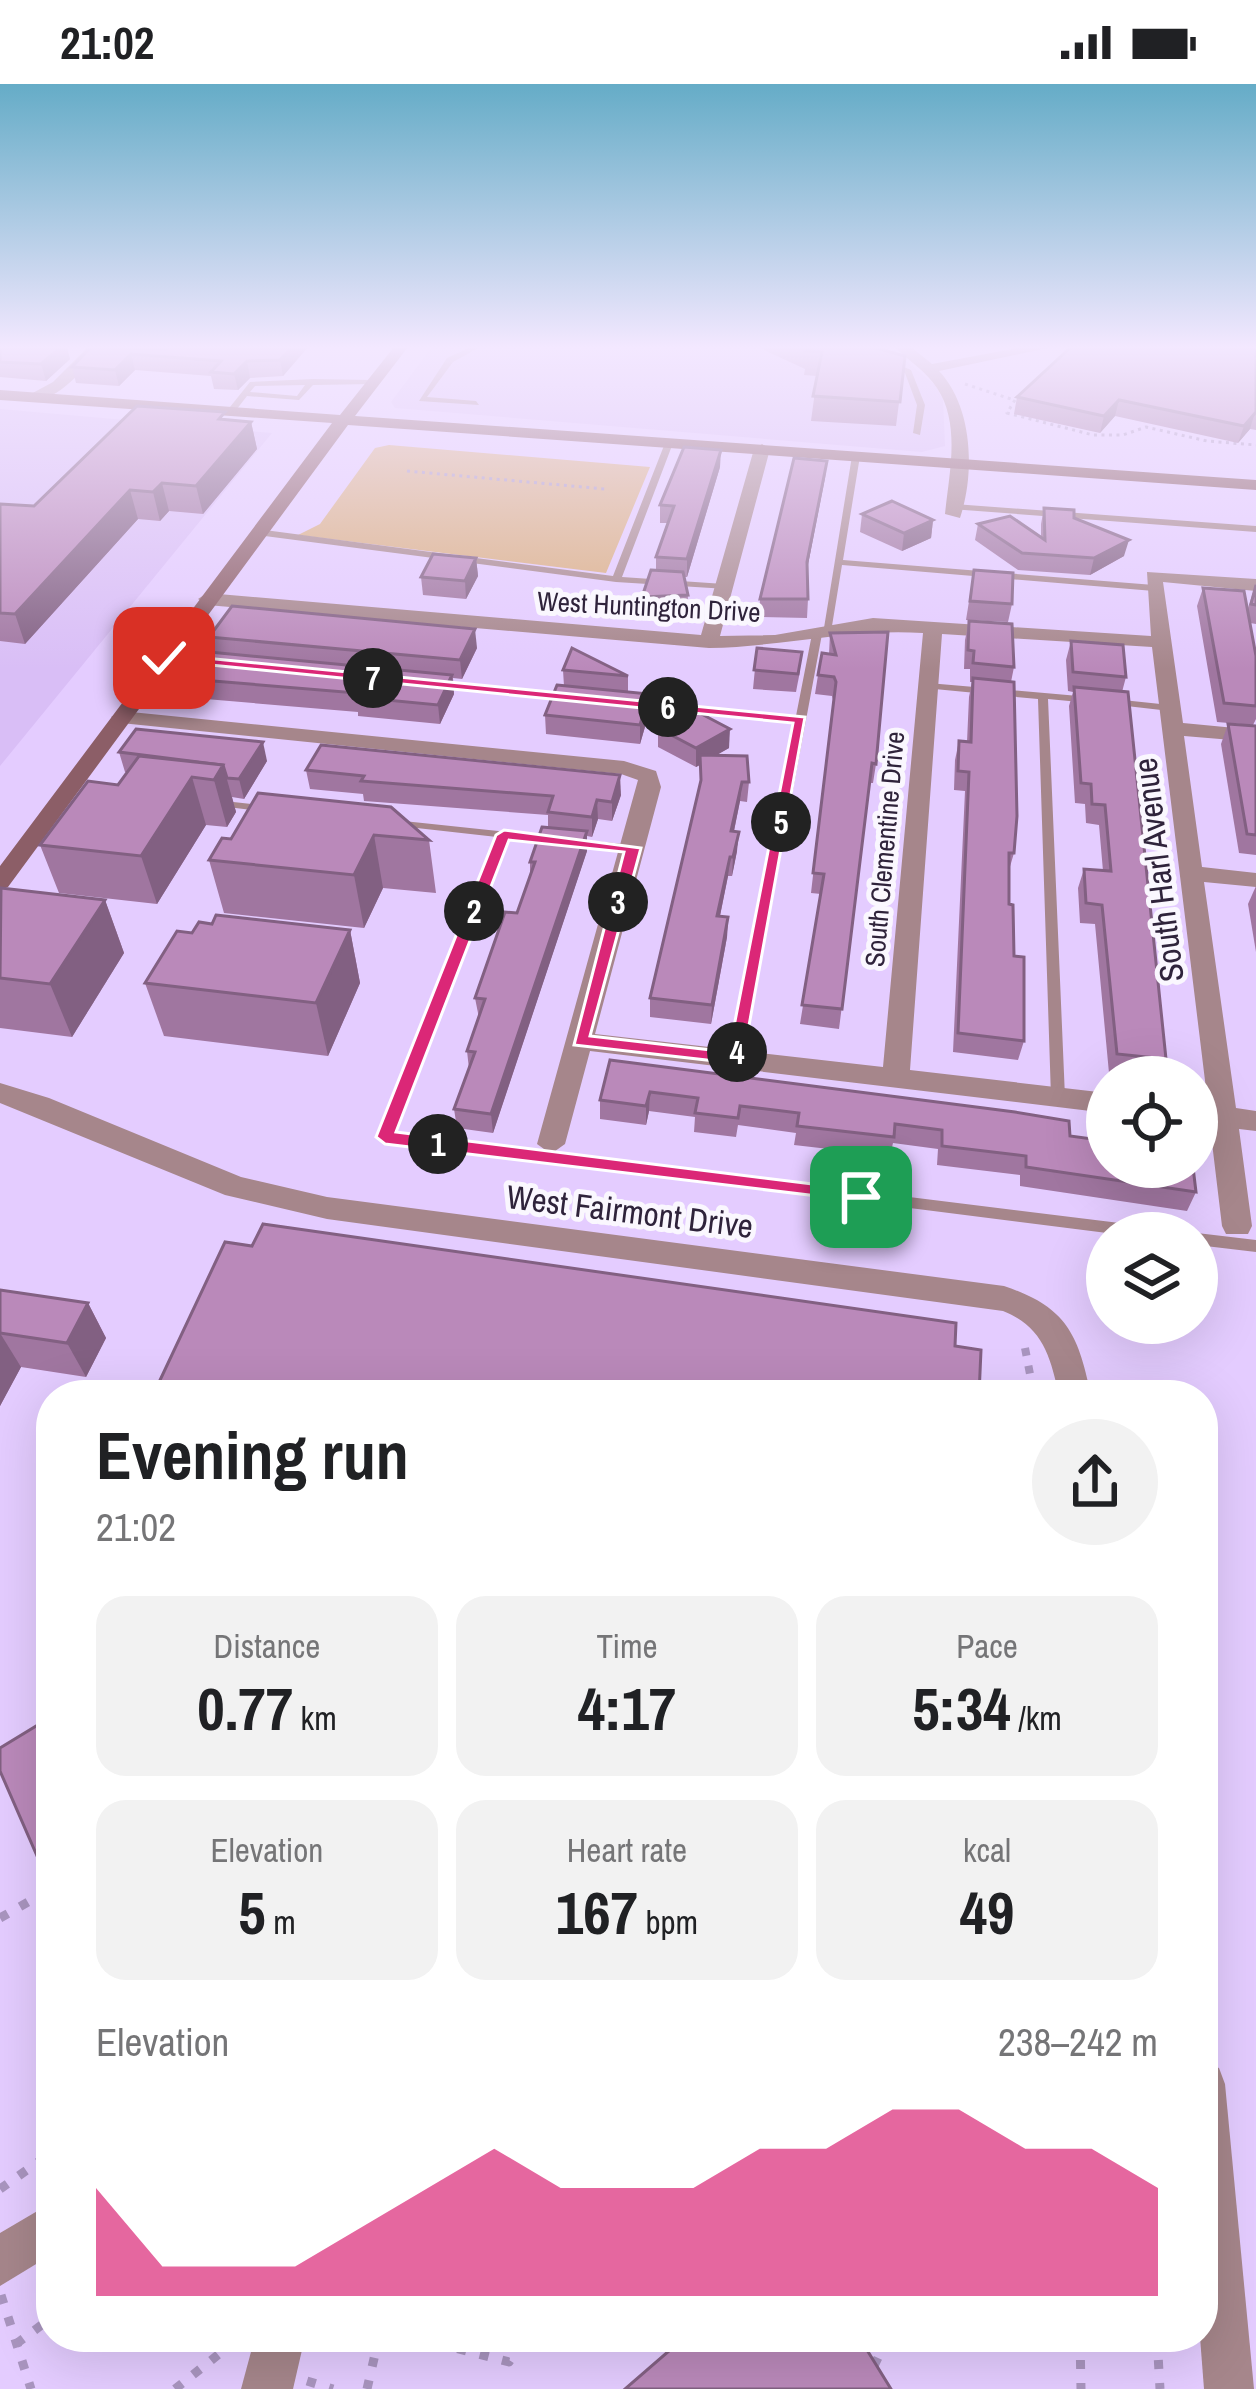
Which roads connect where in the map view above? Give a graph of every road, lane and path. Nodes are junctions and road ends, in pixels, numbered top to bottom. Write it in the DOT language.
graph roads {
  1 [pos="316,455"];
  2 [pos="664,455"];
  3 [pos="760,455"];
  4 [pos="837,455"];
  5 [pos="957,455"];
  6 [pos="856,456"];
  7 [pos="957,463"];
  8 [pos="491,467"];
  9 [pos="407,471"];
  10 [pos="485,477"];
  11 [pos="1256,484"];
  12 [pos="604,489"];
  13 [pos="954,510"];
  14 [pos="1256,529"];
  15 [pos="257,532"];
  16 [pos="838,562"];
  17 [pos="616,579"];
  18 [pos="1154,582"];
  19 [pos="1256,585"];
  20 [pos="724,587"];
  21 [pos="207,599"];
  22 [pos="933,625"];
  23 [pos="821,633"];
  24 [pos="709,642"];
  25 [pos="1160,642"];
  26 [pos="164,658"];
  27 [pos="215,663"];
  28 [pos="426,683"];
  29 [pos="928,686"];
  30 [pos="1043,696"];
  31 [pos="590,699"];
  32 [pos="613,701"];
  33 [pos="121,716"];
  34 [pos="1172,718"];
  35 [pos="800,720"];
  36 [pos="1256,736"];
  37 [pos="194,801"];
  38 [pos="289,811"];
  39 [pos="384,822"];
  40 [pos="504,835"];
  41 [pos="633,848"];
  42 [pos="1190,874"];
  43 [pos="1256,880"];
  44 [pos="0,882"];
  45 [pos="580,1041"];
  46 [pos="1205,1056"];
  47 [pos="736,1059"];
  48 [pos="896,1078"];
  49 [pos="0,1094"];
  50 [pos="1058,1097"];
  51 [pos="1086,1100"];
  52 [pos="1218,1116"];
  53 [pos="1256,1120"];
  54 [pos="551,1144"];
  55 [pos="1218,1148"];
  56 [pos="1086,1225"];
  57 [pos="1237,1226"];
  58 [pos="1218,1241"];
  59 [pos="1256,1246"];
  60 [pos="1025,1348"];
  61 [pos="1031,1380"];
  62 [pos="1072,1380"];
  63 [pos="36,1898"];
  64 [pos="0,1918"];
  65 [pos="36,2164"];
  66 [pos="0,2189"];
  67 [pos="36,2237"];
  68 [pos="1218,2260"];
  69 [pos="0,2262"];
  70 [pos="0,2293"];
  71 [pos="36,2329"];
  72 [pos="16,2344"];
  73 [pos="222,2352"];
  74 [pos="277,2352"];
  75 [pos="376,2352"];
  76 [pos="470,2352"];
  77 [pos="515,2352"];
  78 [pos="880,2352"];
  79 [pos="1080,2352"];
  80 [pos="1158,2352"];
  81 [pos="869,2374"];
  82 [pos="31,2389"];
  83 [pos="175,2389"];
  84 [pos="266,2389"];
  85 [pos="368,2389"];
  86 [pos="1081,2389"];
  87 [pos="1160,2389"];
  88 [pos="1229,2389"];
  1 -- 15 [label="main road"];
  2 -- 17 [label="lane"];
  3 -- 20 [label="street"];
  4 -- 6 [label="main road"];
  5 -- 7 [label="street"];
  6 -- 7 [label="main road"];
  6 -- 16 [label="lane"];
  7 -- 11 [label="main road"];
  7 -- 13 [label="street"];
  8 -- 10 [label="path"];
  9 -- 10 [label="path"];
  10 -- 12 [label="path"];
  13 -- 14 [label="lane"];
  15 -- 17 [label="lane"];
  15 -- 21 [label="main road"];
  16 -- 18 [label="lane"];
  16 -- 23 [label="lane"];
  17 -- 20 [label="lane"];
  18 -- 19 [label="street"];
  18 -- 25 [label="street, South Harl Avenue"];
  20 -- 24 [label="street"];
  21 -- 24 [label="street, West Huntington Drive"];
  21 -- 26 [label="main road"];
  22 -- 23 [label="street, West Huntington Drive"];
  22 -- 25 [label="street, West Huntington Drive"];
  22 -- 29 [label="street, South Clementine Drive"];
  23 -- 24 [label="street, West Huntington Drive"];
  23 -- 35 [label="lane"];
  25 -- 34 [label="street, South Harl Avenue"];
  26 -- 27 [label="lane"];
  26 -- 33 [label="main road"];
  28 -- 31 [label="lane"];
  29 -- 30 [label="lane"];
  29 -- 48 [label="street, South Clementine Drive"];
  30 -- 34 [label="lane"];
  30 -- 50 [label="lane"];
  32 -- 35 [label="lane"];
  33 -- 41 [label="street"];
  33 -- 44 [label="main road"];
  34 -- 36 [label="street"];
  34 -- 42 [label="street, South Harl Avenue"];
  35 -- 47 [label="lane"];
  37 -- 38 [label="lane"];
  39 -- 40 [label="lane"];
  40 -- 41 [label="lane"];
  40 -- 56 [label="lane"];
  41 -- 45 [label="street"];
  42 -- 43 [label="street"];
  42 -- 46 [label="street, South Harl Avenue"];
  45 -- 47 [label="street"];
  45 -- 54 [label="street"];
  47 -- 48 [label="street"];
  48 -- 50 [label="street"];
  49 -- 62 [label="street, West Fairmont Drive"];
  50 -- 51 [label="street"];
  52 -- 53 [label="street"];
  55 -- 57 [label="street, South Harl Avenue"];
  58 -- 59 [label="lane"];
  60 -- 61 [label="path"];
  63 -- 64 [label="path"];
  65 -- 66 [label="path"];
  67 -- 69 [label="street"];
  68 -- 88 [label="street"];
  70 -- 72 [label="path"];
  71 -- 72 [label="path"];
  72 -- 82 [label="path"];
  73 -- 83 [label="path"];
  74 -- 84 [label="street"];
  75 -- 85 [label="path"];
  76 -- 77 [label="path"];
  78 -- 81 [label="path"];
  79 -- 86 [label="path"];
  80 -- 87 [label="path"];
}
